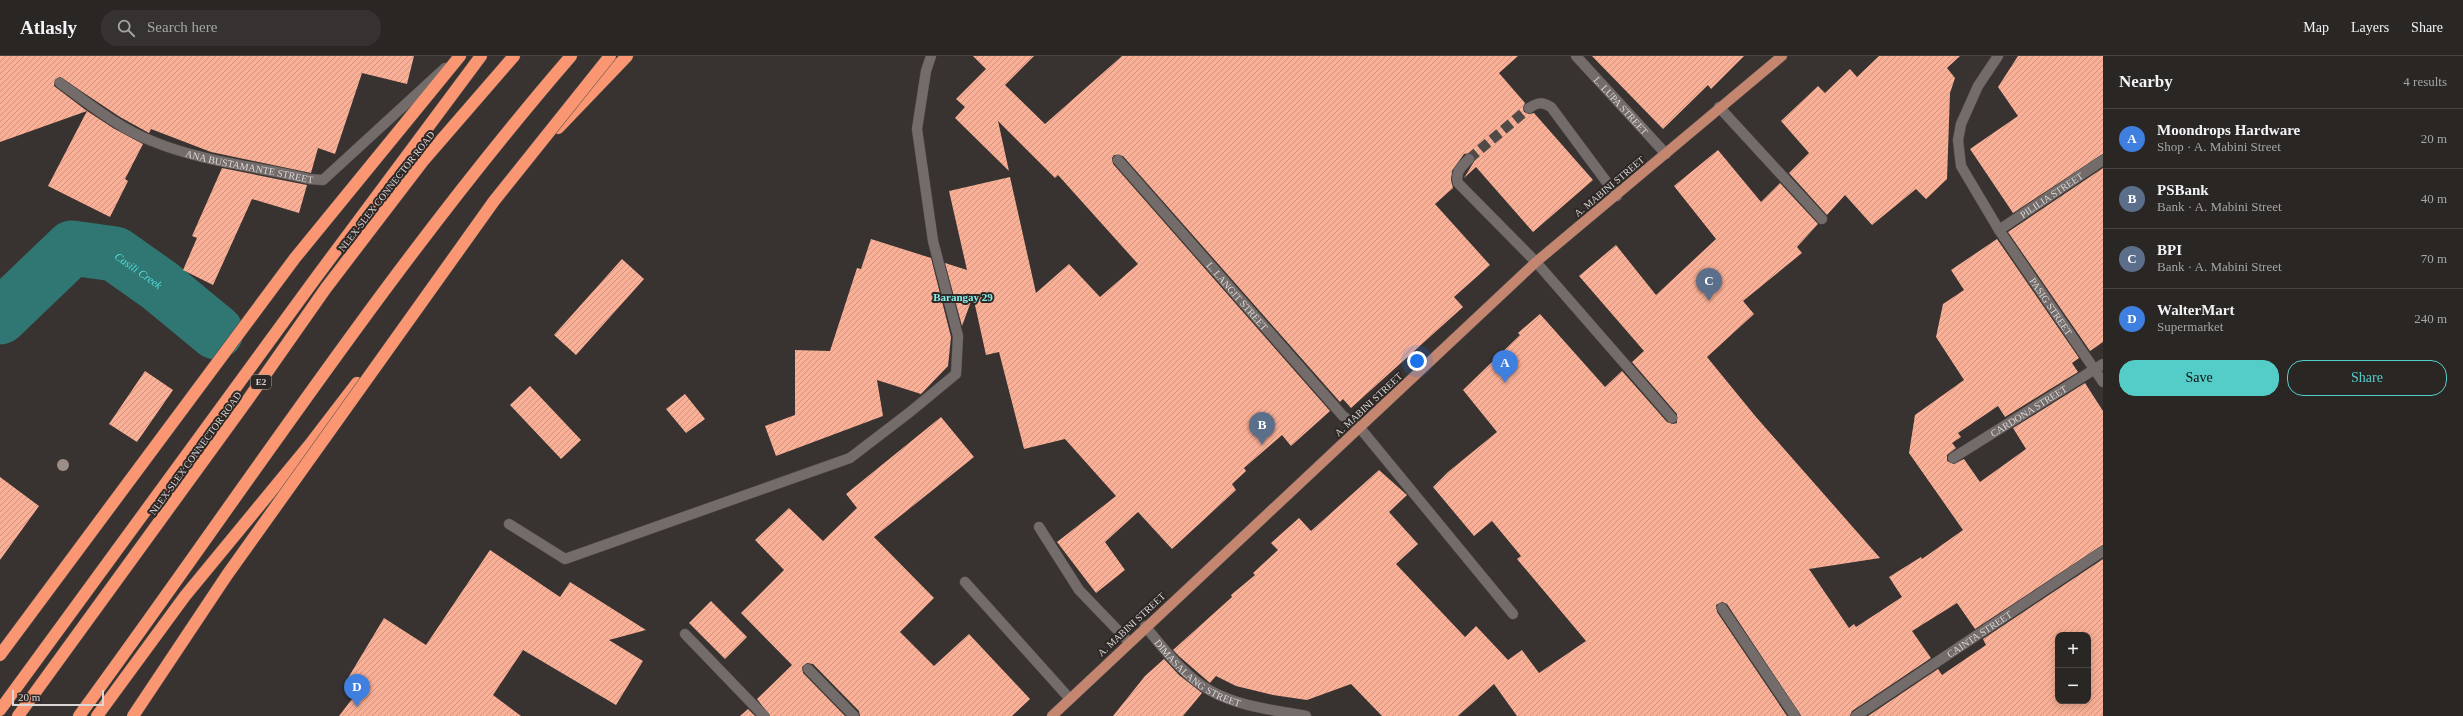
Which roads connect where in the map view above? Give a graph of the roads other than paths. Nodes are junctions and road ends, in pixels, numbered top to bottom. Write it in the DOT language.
graph roads {
  1 [pos="459,56"];
  2 [pos="481,56"];
  3 [pos="514,56"];
  4 [pos="571,56"];
  5 [pos="610,56"];
  6 [pos="627,56"];
  7 [pos="931,56"];
  8 [pos="1576,56"];
  9 [pos="1782,56"];
  10 [pos="1998,56"];
  11 [pos="60,83"];
  12 [pos="1529,108"];
  13 [pos="1719,108"];
  14 [pos="1666,154"];
  15 [pos="1469,159"];
  16 [pos="1118,160"];
  17 [pos="2103,160"];
  18 [pos="1617,196"];
  19 [pos="1822,219"];
  20 [pos="1998,230"];
  21 [pos="1536,262"];
  22 [pos="2099,366"];
  23 [pos="2103,382"];
  24 [pos="1672,418"];
  25 [pos="1360,428"];
  26 [pos="1953,458"];
  27 [pos="509,524"];
  28 [pos="1038,527"];
  29 [pos="2103,551"];
  30 [pos="965,582"];
  31 [pos="1722,608"];
  32 [pos="1513,614"];
  33 [pos="1145,626"];
  34 [pos="685,634"];
  35 [pos="1129,642"];
  36 [pos="0,655"];
  37 [pos="808,669"];
  38 [pos="1070,699"];
  39 [pos="0,710"];
  40 [pos="18,716"];
  41 [pos="79,716"];
  42 [pos="97,716"];
  43 [pos="133,716"];
  44 [pos="764,716"];
  45 [pos="854,716"];
  46 [pos="1052,716"];
  47 [pos="1306,716"];
  48 [pos="1795,716"];
  49 [pos="1856,716"];
  1 -- 11 [label="street, ANA BUSTAMANTE STREET"];
  1 -- 36 [label="highway"];
  2 -- 39 [label="highway"];
  3 -- 40 [label="highway, NLEX-SLEX CONNECTOR ROAD / E2"];
  4 -- 41 [label="highway"];
  5 -- 43 [label="highway, bridge"];
  6 -- 42 [label="highway"];
  7 -- 27 [label="street"];
  8 -- 14 [label="street, L. LUPA STREET"];
  9 -- 13 [label="main road, A. MABINI STREET"];
  10 -- 20 [label="street, PASIG STREET"];
  12 -- 18 [label="street"];
  13 -- 14 [label="main road, A. MABINI STREET"];
  13 -- 19 [label="street"];
  14 -- 18 [label="main road, A. MABINI STREET"];
  15 -- 21 [label="street"];
  16 -- 25 [label="street, L. LANGIT STREET"];
  17 -- 20 [label="street, PILILIA STREET"];
  18 -- 21 [label="main road, A. MABINI STREET"];
  20 -- 22 [label="street, PASIG STREET"];
  21 -- 24 [label="street"];
  21 -- 25 [label="main road, A. MABINI STREET"];
  22 -- 23 [label="street, PASIG STREET"];
  22 -- 26 [label="street, CARDONA STREET"];
  25 -- 32 [label="street, L. LANGIT STREET"];
  25 -- 33 [label="main road, A. MABINI STREET"];
  28 -- 35 [label="street"];
  29 -- 49 [label="street, CAINTA STREET"];
  30 -- 38 [label="street"];
  31 -- 48 [label="street"];
  33 -- 35 [label="main road, A. MABINI STREET"];
  33 -- 47 [label="street, DIMASALANG STREET"];
  34 -- 44 [label="street"];
  35 -- 38 [label="main road, A. MABINI STREET"];
  37 -- 45 [label="street"];
  38 -- 46 [label="main road, A. MABINI STREET"];
}
